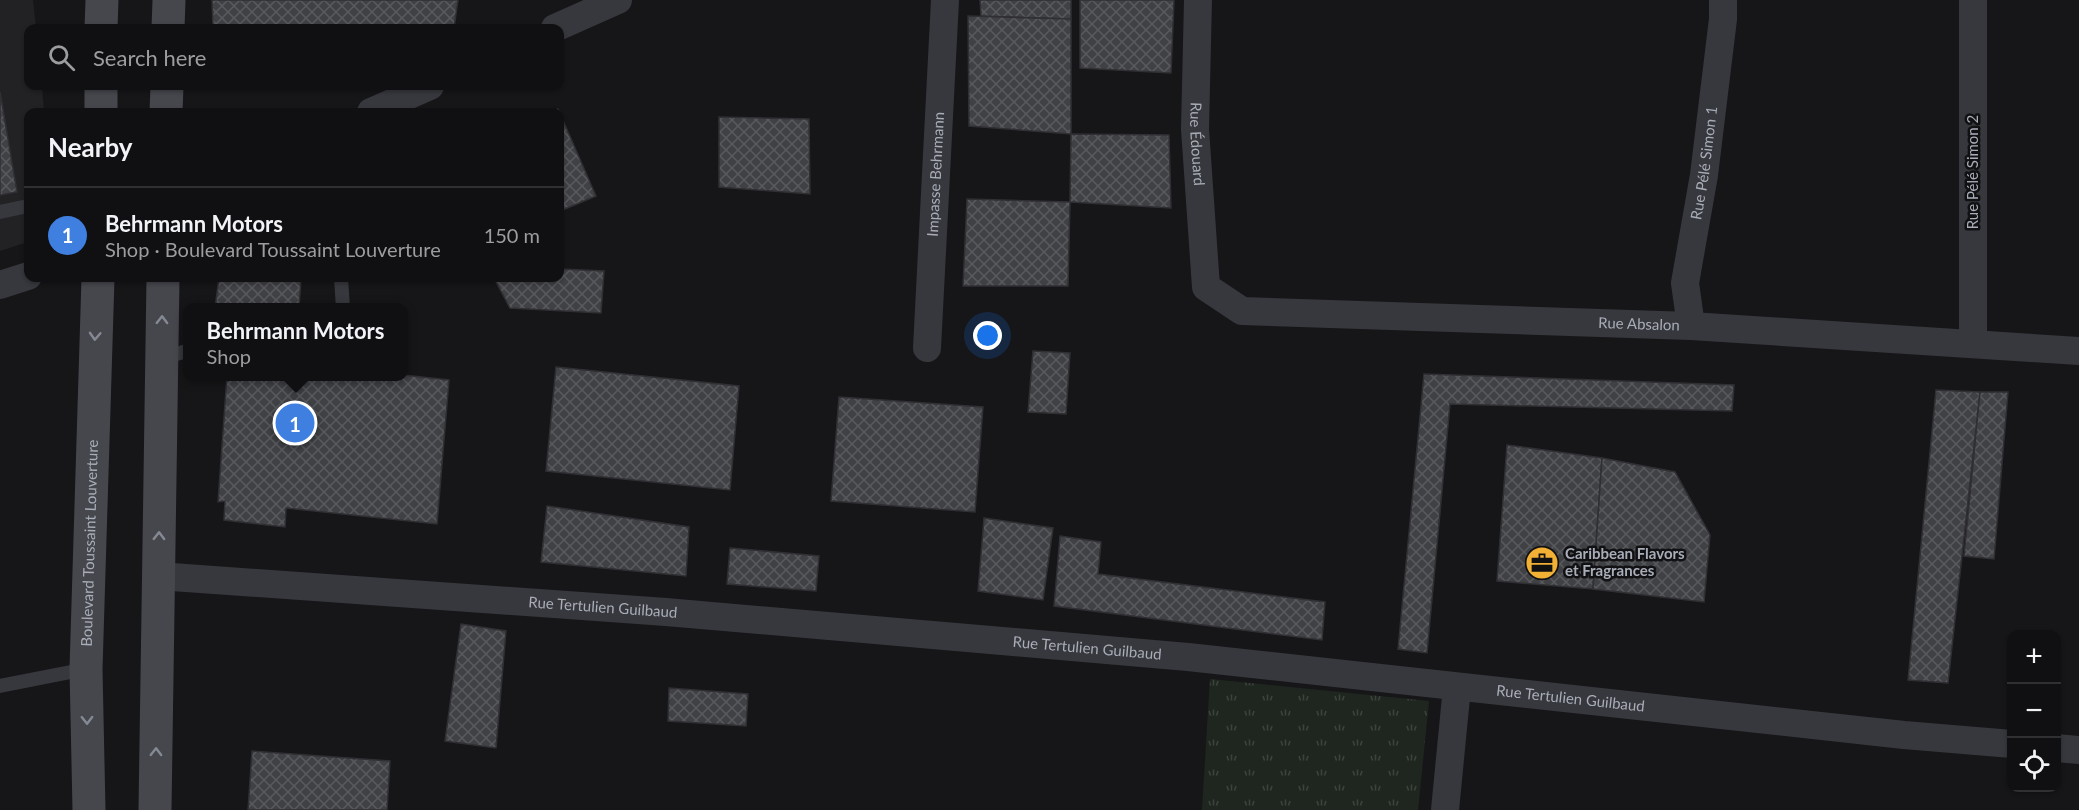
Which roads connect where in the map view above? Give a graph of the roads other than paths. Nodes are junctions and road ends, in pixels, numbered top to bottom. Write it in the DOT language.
graph roads {
  1 [pos="102,0"];
  2 [pos="169,0"];
  3 [pos="618,0"];
  4 [pos="945,0"];
  5 [pos="1198,0"];
  6 [pos="1723,0"];
  7 [pos="1973,0"];
  8 [pos="101,24"];
  9 [pos="168,24"];
  10 [pos="564,24"];
  11 [pos="101,90"];
  12 [pos="167,90"];
  13 [pos="421,90"];
  14 [pos="101,108"];
  15 [pos="166,108"];
  16 [pos="380,108"];
  17 [pos="24,207"];
  18 [pos="0,212"];
  19 [pos="24,277"];
  20 [pos="98,282"];
  21 [pos="164,282"];
  22 [pos="341,282"];
  23 [pos="0,285"];
  24 [pos="1206,287"];
  25 [pos="343,303"];
  26 [pos="1691,326"];
  27 [pos="1973,344"];
  28 [pos="927,348"];
  29 [pos="2079,351"];
  30 [pos="174,354"];
  31 [pos="158,576"];
  32 [pos="86,669"];
  33 [pos="0,686"];
  34 [pos="1457,687"];
  35 [pos="2007,743"];
  36 [pos="2061,748"];
  37 [pos="2079,750"];
  38 [pos="89,810"];
  39 [pos="155,810"];
  40 [pos="1445,810"];
  1 -- 8 [label="main road"];
  2 -- 9 [label="main road"];
  3 -- 10 [label="street"];
  4 -- 28 [label="street, Impasse Behrmann"];
  5 -- 24 [label="street, Rue Édouard"];
  6 -- 26 [label="street, Rue Pélé Simon 1"];
  7 -- 27 [label="street, Rue Pélé Simon 2"];
  11 -- 14 [label="main road"];
  12 -- 15 [label="main road"];
  13 -- 16 [label="street"];
  17 -- 18 [label="lane"];
  19 -- 23 [label="street"];
  20 -- 32 [label="main road, Boulevard Toussaint Louverture, one-way"];
  30 -- 21 [label="main road, one-way"];
  22 -- 25 [label="lane"];
  24 -- 26 [label="street, Rue Absalon"];
  26 -- 27 [label="street, Rue Absalon"];
  27 -- 29 [label="street, Rue Absalon"];
  31 -- 30 [label="main road, one-way"];
  31 -- 34 [label="street, Rue Tertulien Guilbaud"];
  39 -- 31 [label="main road, one-way"];
  32 -- 33 [label="lane"];
  32 -- 38 [label="main road, Boulevard Toussaint Louverture, one-way"];
  34 -- 35 [label="street, Rue Tertulien Guilbaud"];
  34 -- 40 [label="street"];
  36 -- 37 [label="street"];
}
